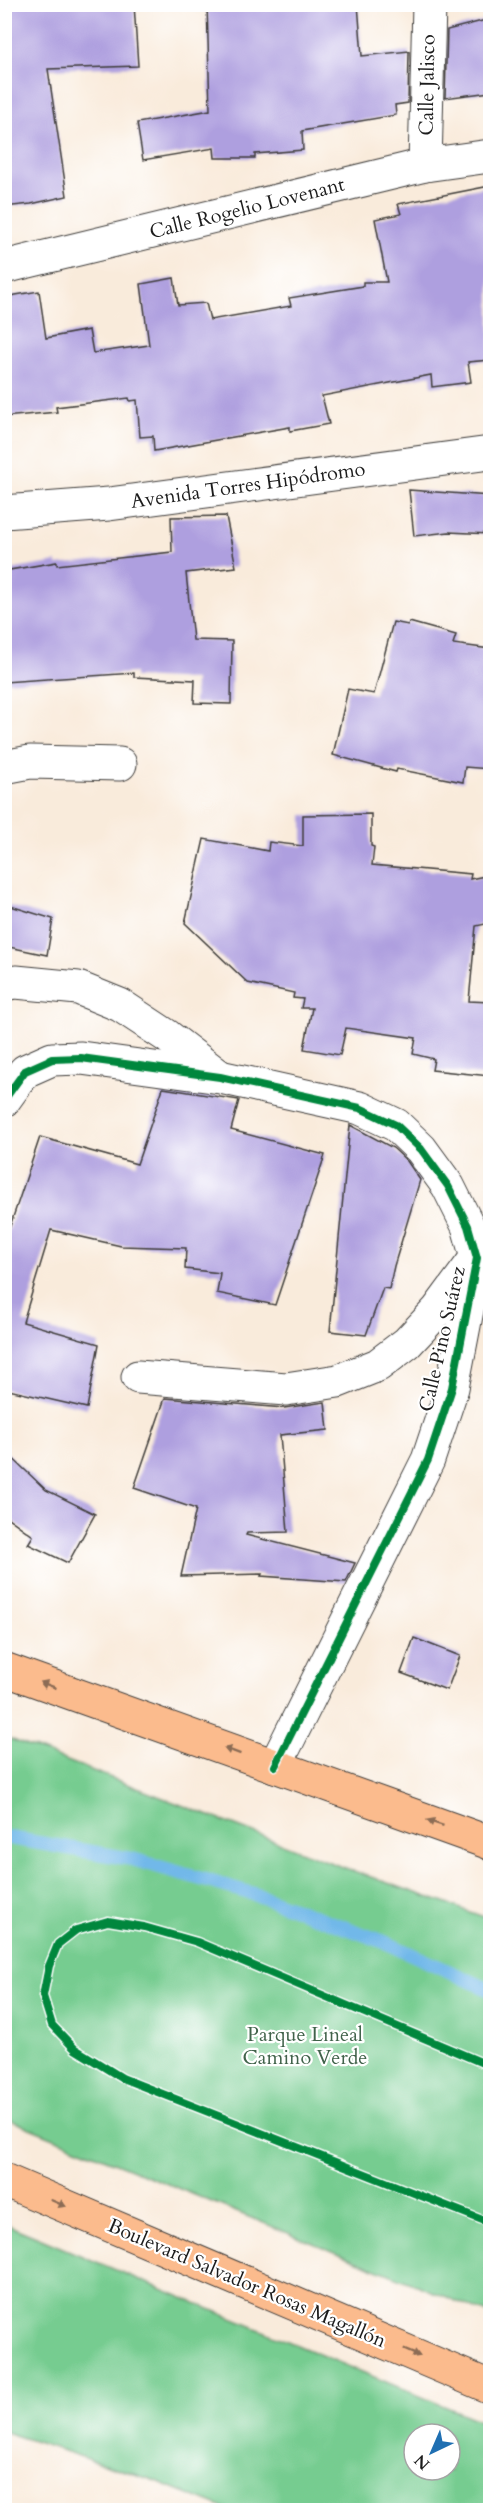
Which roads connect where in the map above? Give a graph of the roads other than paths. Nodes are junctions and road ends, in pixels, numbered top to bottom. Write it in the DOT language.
graph roads {
  1 [pos="429,4"];
  2 [pos="490,156"];
  3 [pos="425,165"];
  4 [pos="4,267"];
  5 [pos="490,453"];
  6 [pos="4,512"];
  7 [pos="120,764"];
  8 [pos="4,767"];
  9 [pos="4,984"];
  10 [pos="219,1077"];
  11 [pos="4,1100"];
  12 [pos="477,1258"];
  13 [pos="138,1377"];
  14 [pos="4,1669"];
  15 [pos="275,1767"];
  16 [pos="490,1843"];
  17 [pos="4,2180"];
  18 [pos="490,2387"];
  1 -- 3 [label="street, Calle Jalisco"];
  2 -- 3 [label="street, Calle Rogelio Lovenant"];
  3 -- 4 [label="street, Calle Rogelio Lovenant"];
  5 -- 6 [label="street, Avenida Torres Hipódromo"];
  7 -- 8 [label="street"];
  9 -- 10 [label="street, Calle Pino Suárez"];
  10 -- 11 [label="street"];
  10 -- 12 [label="street, Calle Pino Suárez"];
  12 -- 13 [label="street"];
  12 -- 15 [label="street, Calle Pino Suárez"];
  15 -- 14 [label="highway, one-way"];
  16 -- 15 [label="highway, one-way"];
  17 -- 18 [label="highway, Boulevard Salvador Rosas Magallón, one-way"];
}
